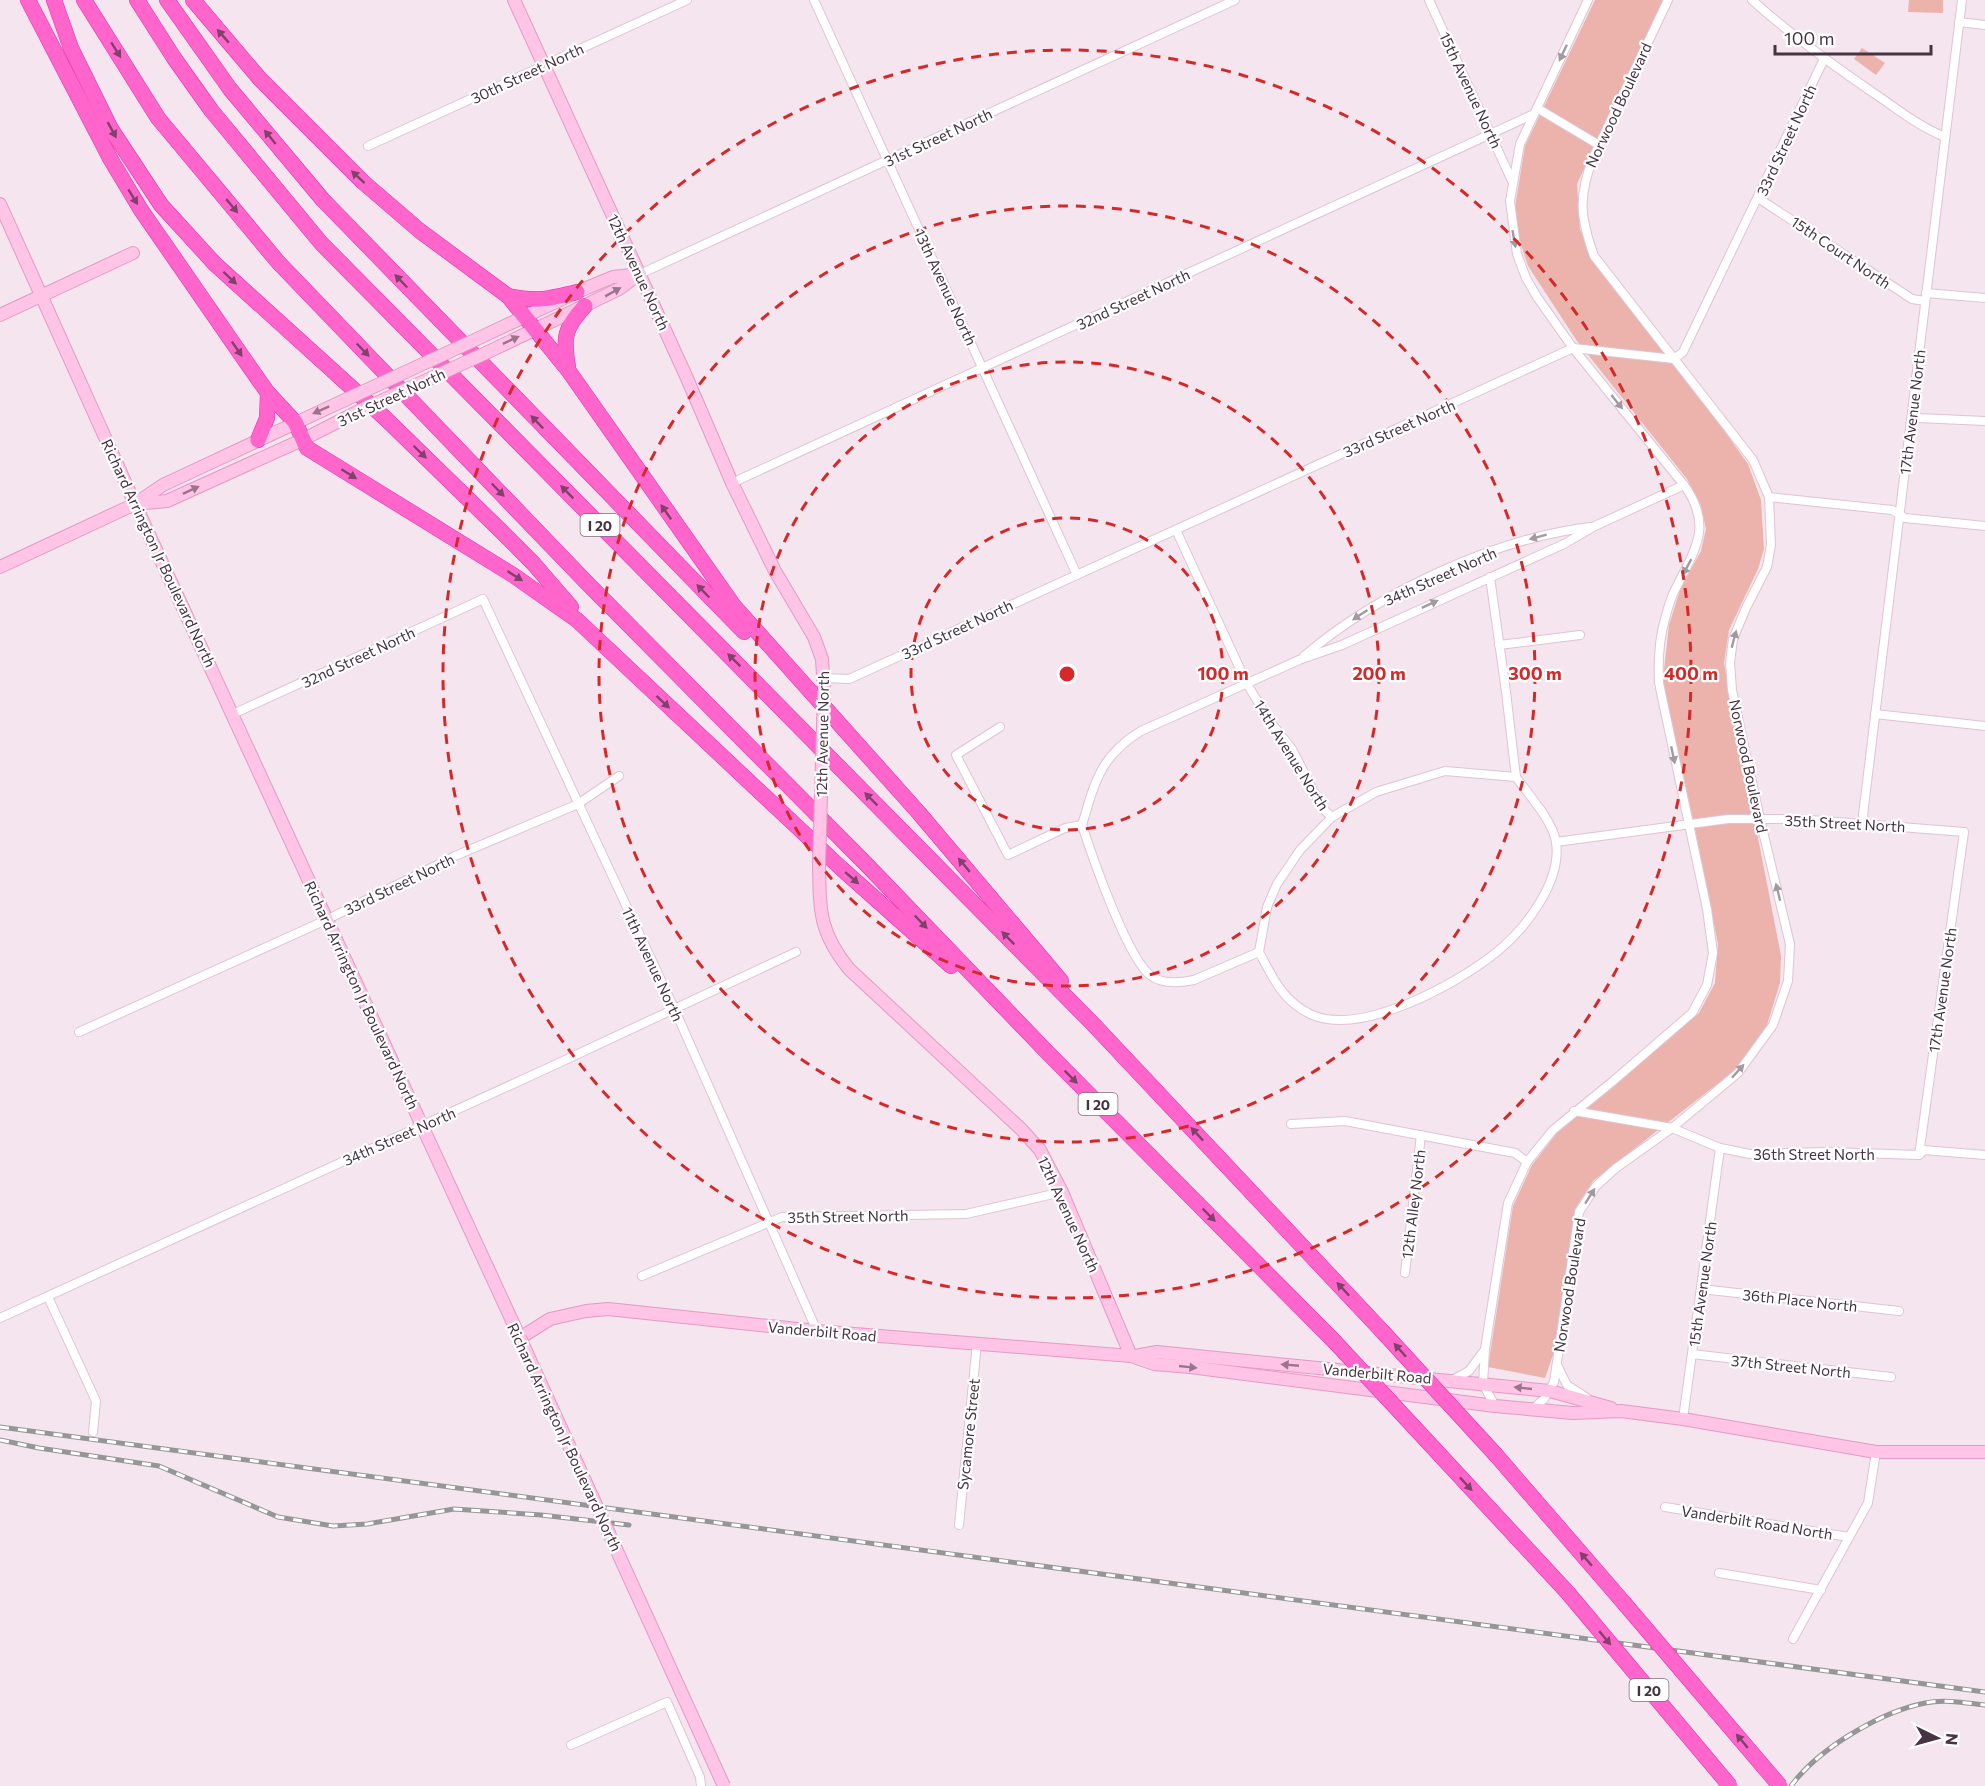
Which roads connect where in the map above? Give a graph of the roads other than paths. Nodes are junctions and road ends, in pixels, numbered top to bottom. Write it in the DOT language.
graph roads {
  1 [pos="28,0"];
  2 [pos="54,0"];
  3 [pos="84,0"];
  4 [pos="137,0"];
  5 [pos="167,0"];
  6 [pos="193,0"];
  7 [pos="514,0"];
  8 [pos="687,0"];
  9 [pos="814,0"];
  10 [pos="1235,0"];
  11 [pos="1429,0"];
  12 [pos="1588,0"];
  13 [pos="1668,0"];
  14 [pos="1752,0"];
  15 [pos="1962,0"];
  16 [pos="1959,22"];
  17 [pos="1985,25"];
  18 [pos="1824,59"];
  19 [pos="544,66"];
  20 [pos="1536,111"];
  21 [pos="1490,133"];
  22 [pos="1945,137"];
  23 [pos="1599,145"];
  24 [pos="368,146"];
  25 [pos="887,160"];
  26 [pos="1512,181"];
  27 [pos="1758,198"];
  28 [pos="0,204"];
  29 [pos="134,253"];
  30 [pos="640,273"];
  31 [pos="576,292"];
  32 [pos="42,294"];
  33 [pos="508,296"];
  34 [pos="1925,297"];
  35 [pos="1985,298"];
  36 [pos="585,306"];
  37 [pos="0,315"];
  38 [pos="525,316"];
  39 [pos="534,329"];
  40 [pos="1573,348"];
  41 [pos="1674,359"];
  42 [pos="982,368"];
  43 [pos="568,370"];
  44 [pos="268,393"];
  45 [pos="1913,408"];
  46 [pos="1985,421"];
  47 [pos="294,422"];
  48 [pos="258,440"];
  49 [pos="302,440"];
  50 [pos="732,483"];
  51 [pos="1684,485"];
  52 [pos="1769,497"];
  53 [pos="135,504"];
  54 [pos="1899,514"];
  55 [pos="1595,526"];
  56 [pos="1985,526"];
  57 [pos="1176,530"];
  58 [pos="0,567"];
  59 [pos="1077,575"];
  60 [pos="1490,577"];
  61 [pos="483,599"];
  62 [pos="1580,635"];
  63 [pos="600,641"];
  64 [pos="1500,645"];
  65 [pos="1299,660"];
  66 [pos="824,684"];
  67 [pos="1247,684"];
  68 [pos="233,714"];
  69 [pos="1875,714"];
  70 [pos="1985,726"];
  71 [pos="1000,727"];
  72 [pos="619,776"];
  73 [pos="1516,777"];
  74 [pos="906,798"];
  75 [pos="578,804"];
  76 [pos="1332,817"];
  77 [pos="1760,819"];
  78 [pos="1688,824"];
  79 [pos="1866,824"];
  80 [pos="1082,825"];
  81 [pos="1956,830"];
  82 [pos="1556,842"];
  83 [pos="326,920"];
  84 [pos="796,952"];
  85 [pos="1259,952"];
  86 [pos="674,1008"];
  87 [pos="1093,1024"];
  88 [pos="79,1032"];
  89 [pos="1047,1052"];
  90 [pos="1574,1111"];
  91 [pos="1291,1124"];
  92 [pos="422,1125"];
  93 [pos="1672,1128"];
  94 [pos="1420,1135"];
  95 [pos="1720,1148"];
  96 [pos="1919,1155"];
  97 [pos="1985,1155"];
  98 [pos="1527,1161"];
  99 [pos="1062,1192"];
  100 [pos="768,1221"];
  101 [pos="1405,1273"];
  102 [pos="642,1276"];
  103 [pos="1701,1289"];
  104 [pos="48,1297"];
  105 [pos="1899,1311"];
  106 [pos="0,1318"];
  107 [pos="817,1331"];
  108 [pos="520,1338"];
  109 [pos="977,1343"];
  110 [pos="1485,1349"];
  111 [pos="1692,1354"];
  112 [pos="1131,1356"];
  113 [pos="1557,1365"];
  114 [pos="1891,1377"];
  115 [pos="1452,1380"];
  116 [pos="1483,1384"];
  117 [pos="1550,1391"];
  118 [pos="1593,1402"];
  119 [pos="1495,1406"];
  120 [pos="1533,1409"];
  121 [pos="1621,1411"];
  122 [pos="1683,1419"];
  123 [pos="93,1432"];
  124 [pos="1876,1452"];
  125 [pos="1985,1452"];
  126 [pos="1665,1507"];
  127 [pos="959,1525"];
  128 [pos="1849,1537"];
  129 [pos="1719,1573"];
  130 [pos="1821,1590"];
  131 [pos="1793,1639"];
  132 [pos="571,1745"];
  133 [pos="701,1786"];
  134 [pos="724,1786"];
  135 [pos="1730,1786"];
  136 [pos="1780,1786"];
  1 -- 44 [label="highway, one-way"];
  2 -- 63 [label="highway, one-way"];
  3 -- 89 [label="highway, I 20, one-way"];
  87 -- 4 [label="highway, I 20, one-way"];
  74 -- 5 [label="highway, one-way"];
  33 -- 6 [label="highway, one-way"];
  7 -- 19 [label="street, 12th Avenue North"];
  8 -- 19 [label="street, 30th Street North"];
  9 -- 25 [label="street, 13th Avenue North"];
  10 -- 25 [label="street, 31st Street North"];
  11 -- 21 [label="street, 15th Avenue North"];
  12 -- 20 [label="street, one-way"];
  13 -- 23 [label="street, Norwood Boulevard"];
  14 -- 18 [label="street"];
  15 -- 16 [label="street, 17th Avenue North"];
  16 -- 17 [label="street"];
  16 -- 22 [label="street, 17th Avenue North"];
  18 -- 22 [label="street"];
  18 -- 27 [label="street, 33rd Street North"];
  19 -- 24 [label="street, 30th Street North"];
  19 -- 30 [label="street, 12th Avenue North"];
  20 -- 21 [label="street, 32nd Street North"];
  20 -- 23 [label="street"];
  20 -- 26 [label="street"];
  21 -- 26 [label="street, 15th Avenue North"];
  21 -- 42 [label="street, 32nd Street North"];
  22 -- 34 [label="street, 17th Avenue North"];
  23 -- 41 [label="street, Norwood Boulevard"];
  25 -- 30 [label="street, 31st Street North"];
  25 -- 42 [label="street, 13th Avenue North"];
  26 -- 40 [label="street, one-way"];
  27 -- 34 [label="street, 15th Court North"];
  27 -- 41 [label="street, 33rd Street North"];
  28 -- 32 [label="street, Richard Arrington Jr Boulevard North"];
  29 -- 32 [label="street"];
  30 -- 31 [label="street, 31st Street North"];
  36 -- 30 [label="street, 31st Street North, one-way"];
  30 -- 50 [label="street, 12th Avenue North"];
  31 -- 33 [label="highway"];
  31 -- 38 [label="street, 31st Street North"];
  32 -- 37 [label="street"];
  32 -- 53 [label="street, Richard Arrington Jr Boulevard North"];
  33 -- 38 [label="highway"];
  34 -- 35 [label="street"];
  34 -- 45 [label="street, 17th Avenue North"];
  36 -- 39 [label="street, 31st Street North"];
  36 -- 43 [label="highway"];
  38 -- 39 [label="highway"];
  38 -- 47 [label="street, 31st Street North, one-way, bridge"];
  39 -- 43 [label="highway"];
  49 -- 39 [label="street, 31st Street North, one-way, bridge"];
  40 -- 41 [label="street"];
  40 -- 51 [label="street, one-way"];
  40 -- 57 [label="street, 33rd Street North"];
  41 -- 52 [label="street, Norwood Boulevard"];
  42 -- 50 [label="street, 32nd Street North"];
  42 -- 59 [label="street, 13th Avenue North"];
  74 -- 43 [label="highway, one-way"];
  44 -- 47 [label="highway"];
  44 -- 48 [label="highway"];
  45 -- 46 [label="street"];
  45 -- 54 [label="street, 17th Avenue North"];
  47 -- 48 [label="street, 31st Street North"];
  47 -- 49 [label="highway"];
  48 -- 53 [label="street, 31st Street North"];
  53 -- 49 [label="street, 31st Street North, one-way"];
  49 -- 63 [label="highway, one-way"];
  50 -- 66 [label="street, 12th Avenue North"];
  51 -- 55 [label="street, 34th Street North"];
  51 -- 78 [label="street, one-way"];
  52 -- 54 [label="street"];
  77 -- 52 [label="street, Norwood Boulevard, one-way"];
  53 -- 58 [label="street, 31st Street North"];
  53 -- 68 [label="street, Richard Arrington Jr Boulevard North"];
  54 -- 56 [label="street"];
  54 -- 69 [label="street, 17th Avenue North"];
  55 -- 60 [label="street, 34th Street North"];
  55 -- 65 [label="street, 34th Street North, one-way"];
  57 -- 59 [label="street, 33rd Street North"];
  57 -- 67 [label="street, 14th Avenue North"];
  59 -- 66 [label="street, 33rd Street North"];
  60 -- 64 [label="street"];
  65 -- 60 [label="street, 34th Street North, one-way"];
  61 -- 68 [label="street, 32nd Street North"];
  61 -- 75 [label="street, 11th Avenue North"];
  62 -- 64 [label="street"];
  63 -- 89 [label="highway, one-way"];
  64 -- 73 [label="street"];
  65 -- 67 [label="street, 34th Street North"];
  66 -- 99 [label="street, 12th Avenue North, bridge"];
  67 -- 76 [label="street, 14th Avenue North"];
  67 -- 80 [label="street, 34th Street North"];
  68 -- 83 [label="street, Richard Arrington Jr Boulevard North"];
  69 -- 70 [label="street"];
  69 -- 79 [label="street, 17th Avenue North"];
  71 -- 80 [label="street"];
  72 -- 75 [label="street, 33rd Street North"];
  73 -- 76 [label="street"];
  73 -- 82 [label="street"];
  87 -- 74 [label="highway, one-way"];
  75 -- 83 [label="street, 33rd Street North"];
  75 -- 86 [label="street, 11th Avenue North"];
  76 -- 85 [label="street"];
  77 -- 78 [label="street, 35th Street North"];
  77 -- 79 [label="street, 35th Street North"];
  93 -- 77 [label="street, Norwood Boulevard, one-way"];
  78 -- 82 [label="street, 35th Street North"];
  78 -- 90 [label="street"];
  79 -- 81 [label="street, 35th Street North"];
  80 -- 85 [label="street"];
  81 -- 96 [label="street, 17th Avenue North"];
  82 -- 85 [label="street"];
  83 -- 88 [label="street, 33rd Street North"];
  83 -- 92 [label="street, Richard Arrington Jr Boulevard North"];
  84 -- 86 [label="street, 34th Street North"];
  86 -- 92 [label="street, 34th Street North"];
  86 -- 100 [label="street, 11th Avenue North"];
  136 -- 87 [label="highway, I 20, one-way, bridge"];
  89 -- 135 [label="highway, I 20, one-way, bridge"];
  90 -- 93 [label="street, 36th Street North"];
  90 -- 98 [label="street"];
  91 -- 94 [label="street"];
  92 -- 104 [label="street, 34th Street North"];
  92 -- 108 [label="street, Richard Arrington Jr Boulevard North"];
  93 -- 95 [label="street, 36th Street North"];
  113 -- 93 [label="street, Norwood Boulevard, one-way"];
  94 -- 98 [label="street"];
  94 -- 101 [label="street, 12th Alley North"];
  95 -- 96 [label="street, 36th Street North"];
  95 -- 103 [label="street, 15th Avenue North"];
  96 -- 97 [label="street, 36th Street North"];
  98 -- 110 [label="street"];
  99 -- 100 [label="street, 35th Street North"];
  99 -- 112 [label="street, 12th Avenue North"];
  100 -- 102 [label="street, 35th Street North"];
  100 -- 107 [label="street, 11th Avenue North"];
  103 -- 105 [label="street, 36th Place North"];
  103 -- 111 [label="street, 15th Avenue North"];
  104 -- 106 [label="street, 34th Street North"];
  104 -- 123 [label="street"];
  107 -- 108 [label="street, Vanderbilt Road"];
  107 -- 109 [label="street, Vanderbilt Road"];
  108 -- 134 [label="street, Richard Arrington Jr Boulevard North, bridge"];
  109 -- 112 [label="street, Vanderbilt Road"];
  109 -- 127 [label="street, Sycamore Street"];
  110 -- 115 [label="street"];
  110 -- 116 [label="street"];
  111 -- 114 [label="street, 37th Street North"];
  111 -- 122 [label="street, 15th Avenue North"];
  115 -- 112 [label="street, Vanderbilt Road, one-way"];
  112 -- 119 [label="street, Vanderbilt Road, one-way"];
  113 -- 117 [label="street, Norwood Boulevard"];
  113 -- 118 [label="street"];
  115 -- 116 [label="street, Vanderbilt Road"];
  117 -- 116 [label="street, Vanderbilt Road, one-way"];
  116 -- 119 [label="street"];
  117 -- 118 [label="street, Vanderbilt Road"];
  117 -- 120 [label="street, Norwood Boulevard"];
  118 -- 121 [label="street, Vanderbilt Road"];
  119 -- 120 [label="street, Vanderbilt Road"];
  120 -- 121 [label="street, Vanderbilt Road"];
  121 -- 122 [label="street, Vanderbilt Road"];
  122 -- 124 [label="street, Vanderbilt Road"];
  124 -- 125 [label="street, Vanderbilt Road"];
  124 -- 128 [label="street"];
  126 -- 128 [label="street, Vanderbilt Road North"];
  128 -- 130 [label="street"];
  129 -- 130 [label="street"];
  130 -- 131 [label="street"];
  132 -- 133 [label="street"];
}
